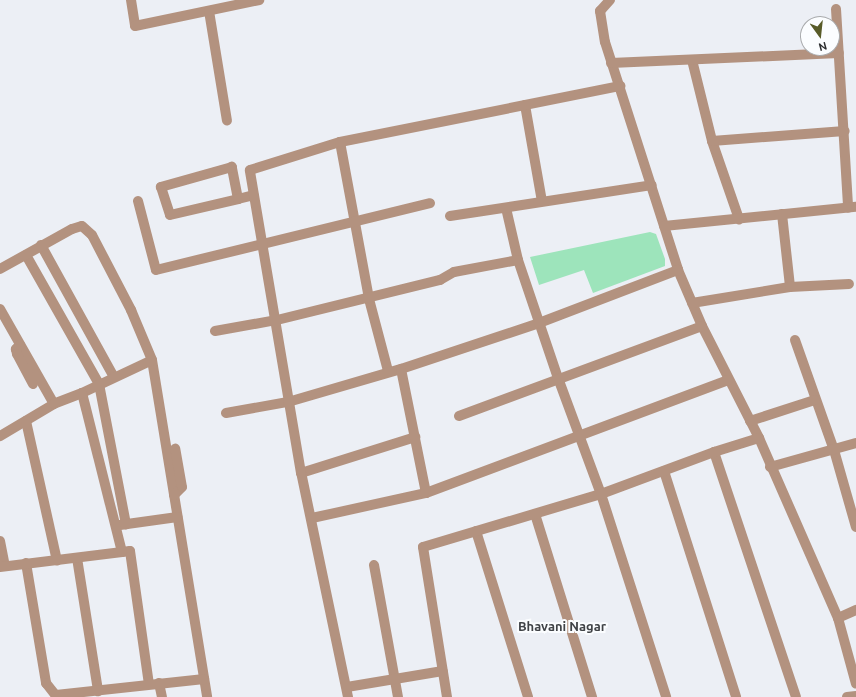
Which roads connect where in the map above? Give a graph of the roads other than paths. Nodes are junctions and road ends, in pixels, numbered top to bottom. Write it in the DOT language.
graph roads {
  1 [pos="131,0"];
  2 [pos="259,0"];
  3 [pos="610,0"];
  4 [pos="836,9"];
  5 [pos="209,11"];
  6 [pos="836,16"];
  7 [pos="800,55"];
  8 [pos="839,56"];
  9 [pos="692,60"];
  10 [pos="611,63"];
  11 [pos="620,86"];
  12 [pos="525,105"];
  13 [pos="227,121"];
  14 [pos="844,131"];
  15 [pos="712,141"];
  16 [pos="340,142"];
  17 [pos="652,185"];
  18 [pos="254,195"];
  19 [pos="238,199"];
  20 [pos="138,201"];
  21 [pos="542,201"];
  22 [pos="430,203"];
  23 [pos="506,208"];
  24 [pos="852,208"];
  25 [pos="782,214"];
  26 [pos="450,216"];
  27 [pos="739,219"];
  28 [pos="357,220"];
  29 [pos="664,226"];
  30 [pos="262,243"];
  31 [pos="41,245"];
  32 [pos="26,255"];
  33 [pos="518,260"];
  34 [pos="0,269"];
  35 [pos="678,270"];
  36 [pos="849,284"];
  37 [pos="790,287"];
  38 [pos="369,299"];
  39 [pos="692,303"];
  40 [pos="0,309"];
  41 [pos="277,320"];
  42 [pos="539,323"];
  43 [pos="702,326"];
  44 [pos="215,330"];
  45 [pos="795,340"];
  46 [pos="20,345"];
  47 [pos="152,360"];
  48 [pos="401,369"];
  49 [pos="388,371"];
  50 [pos="114,376"];
  51 [pos="558,378"];
  52 [pos="728,380"];
  53 [pos="33,384"];
  54 [pos="99,384"];
  55 [pos="82,393"];
  56 [pos="815,400"];
  57 [pos="288,402"];
  58 [pos="54,404"];
  59 [pos="226,413"];
  60 [pos="459,416"];
  61 [pos="26,421"];
  62 [pos="750,421"];
  63 [pos="0,436"];
  64 [pos="414,437"];
  65 [pos="580,437"];
  66 [pos="758,438"];
  67 [pos="856,444"];
  68 [pos="174,449"];
  69 [pos="834,450"];
  70 [pos="714,452"];
  71 [pos="770,467"];
  72 [pos="664,471"];
  73 [pos="301,473"];
  74 [pos="426,493"];
  75 [pos="601,494"];
  76 [pos="174,495"];
  77 [pos="535,514"];
  78 [pos="177,517"];
  79 [pos="312,518"];
  80 [pos="126,524"];
  81 [pos="114,526"];
  82 [pos="856,528"];
  83 [pos="476,530"];
  84 [pos="0,541"];
  85 [pos="122,552"];
  86 [pos="76,558"];
  87 [pos="57,561"];
  88 [pos="26,562"];
  89 [pos="374,565"];
  90 [pos="2,566"];
  91 [pos="856,610"];
  92 [pos="838,618"];
  93 [pos="443,671"];
  94 [pos="204,679"];
  95 [pos="395,679"];
  96 [pos="154,684"];
  97 [pos="856,684"];
  98 [pos="348,692"];
  99 [pos="105,693"];
  100 [pos="56,696"];
  101 [pos="856,696"];
  102 [pos="162,697"];
  103 [pos="207,697"];
  104 [pos="398,697"];
  105 [pos="447,697"];
  106 [pos="528,697"];
  107 [pos="592,697"];
  108 [pos="666,697"];
  109 [pos="736,697"];
  110 [pos="796,697"];
  111 [pos="847,697"];
  1 -- 5 [label="street"];
  2 -- 5 [label="street"];
  3 -- 10 [label="street"];
  4 -- 6 [label="street"];
  5 -- 13 [label="street"];
  7 -- 9 [label="street"];
  8 -- 14 [label="street"];
  9 -- 10 [label="street"];
  9 -- 15 [label="street"];
  10 -- 11 [label="street"];
  11 -- 12 [label="street"];
  11 -- 17 [label="street"];
  12 -- 16 [label="street"];
  12 -- 21 [label="street"];
  14 -- 15 [label="street"];
  14 -- 24 [label="street"];
  15 -- 27 [label="street"];
  16 -- 18 [label="street"];
  16 -- 28 [label="street"];
  17 -- 21 [label="street"];
  17 -- 29 [label="street"];
  18 -- 19 [label="street"];
  18 -- 30 [label="street"];
  19 -- 19 [label="street"];
  20 -- 30 [label="street"];
  21 -- 23 [label="street"];
  22 -- 28 [label="street"];
  23 -- 26 [label="street"];
  23 -- 33 [label="street"];
  24 -- 25 [label="street"];
  25 -- 27 [label="street"];
  25 -- 37 [label="street"];
  27 -- 29 [label="street"];
  28 -- 30 [label="street"];
  28 -- 38 [label="street"];
  29 -- 35 [label="street"];
  30 -- 41 [label="street"];
  31 -- 32 [label="street"];
  31 -- 47 [label="street"];
  31 -- 50 [label="street"];
  32 -- 34 [label="street"];
  32 -- 54 [label="street"];
  33 -- 38 [label="street"];
  33 -- 42 [label="street"];
  35 -- 39 [label="street"];
  35 -- 42 [label="street"];
  36 -- 37 [label="street"];
  37 -- 39 [label="street"];
  38 -- 41 [label="street"];
  38 -- 49 [label="street"];
  39 -- 43 [label="street"];
  40 -- 46 [label="street"];
  41 -- 44 [label="street"];
  41 -- 57 [label="street"];
  42 -- 48 [label="street"];
  42 -- 51 [label="street"];
  43 -- 51 [label="street"];
  43 -- 52 [label="street"];
  45 -- 56 [label="street"];
  46 -- 53 [label="street"];
  46 -- 58 [label="street"];
  47 -- 50 [label="street"];
  47 -- 76 [label="street"];
  48 -- 49 [label="street"];
  48 -- 64 [label="street"];
  49 -- 57 [label="street"];
  50 -- 54 [label="street"];
  51 -- 60 [label="street"];
  51 -- 65 [label="street"];
  52 -- 62 [label="street"];
  52 -- 65 [label="street"];
  54 -- 55 [label="street"];
  54 -- 80 [label="street"];
  55 -- 58 [label="street"];
  55 -- 81 [label="street"];
  56 -- 62 [label="street"];
  56 -- 69 [label="street"];
  57 -- 59 [label="street"];
  57 -- 73 [label="street"];
  58 -- 61 [label="street"];
  61 -- 63 [label="street"];
  61 -- 87 [label="street"];
  62 -- 66 [label="street"];
  64 -- 73 [label="street"];
  64 -- 74 [label="street"];
  65 -- 74 [label="street"];
  65 -- 75 [label="street"];
  66 -- 70 [label="street"];
  66 -- 71 [label="street"];
  67 -- 69 [label="street"];
  68 -- 76 [label="street"];
  69 -- 71 [label="street"];
  69 -- 82 [label="street"];
  70 -- 72 [label="street"];
  70 -- 110 [label="street"];
  71 -- 92 [label="street"];
  72 -- 75 [label="street"];
  72 -- 109 [label="street"];
  73 -- 79 [label="street"];
  74 -- 79 [label="street"];
  75 -- 77 [label="street"];
  75 -- 108 [label="street"];
  76 -- 78 [label="street"];
  77 -- 83 [label="street"];
  77 -- 107 [label="street"];
  78 -- 80 [label="street"];
  78 -- 94 [label="street"];
  79 -- 98 [label="street"];
  80 -- 81 [label="street"];
  81 -- 85 [label="street"];
  83 -- 93 [label="street"];
  83 -- 106 [label="street"];
  84 -- 90 [label="street"];
  85 -- 86 [label="street"];
  85 -- 96 [label="street"];
  86 -- 87 [label="street"];
  86 -- 99 [label="street"];
  87 -- 88 [label="street"];
  88 -- 90 [label="street"];
  88 -- 100 [label="street"];
  89 -- 95 [label="street"];
  91 -- 92 [label="street"];
  92 -- 97 [label="street"];
  93 -- 95 [label="street"];
  93 -- 105 [label="street"];
  94 -- 96 [label="street"];
  94 -- 103 [label="street"];
  95 -- 98 [label="street"];
  95 -- 104 [label="street"];
  96 -- 99 [label="street"];
  96 -- 102 [label="street"];
  99 -- 100 [label="street"];
  101 -- 111 [label="street"];
}
